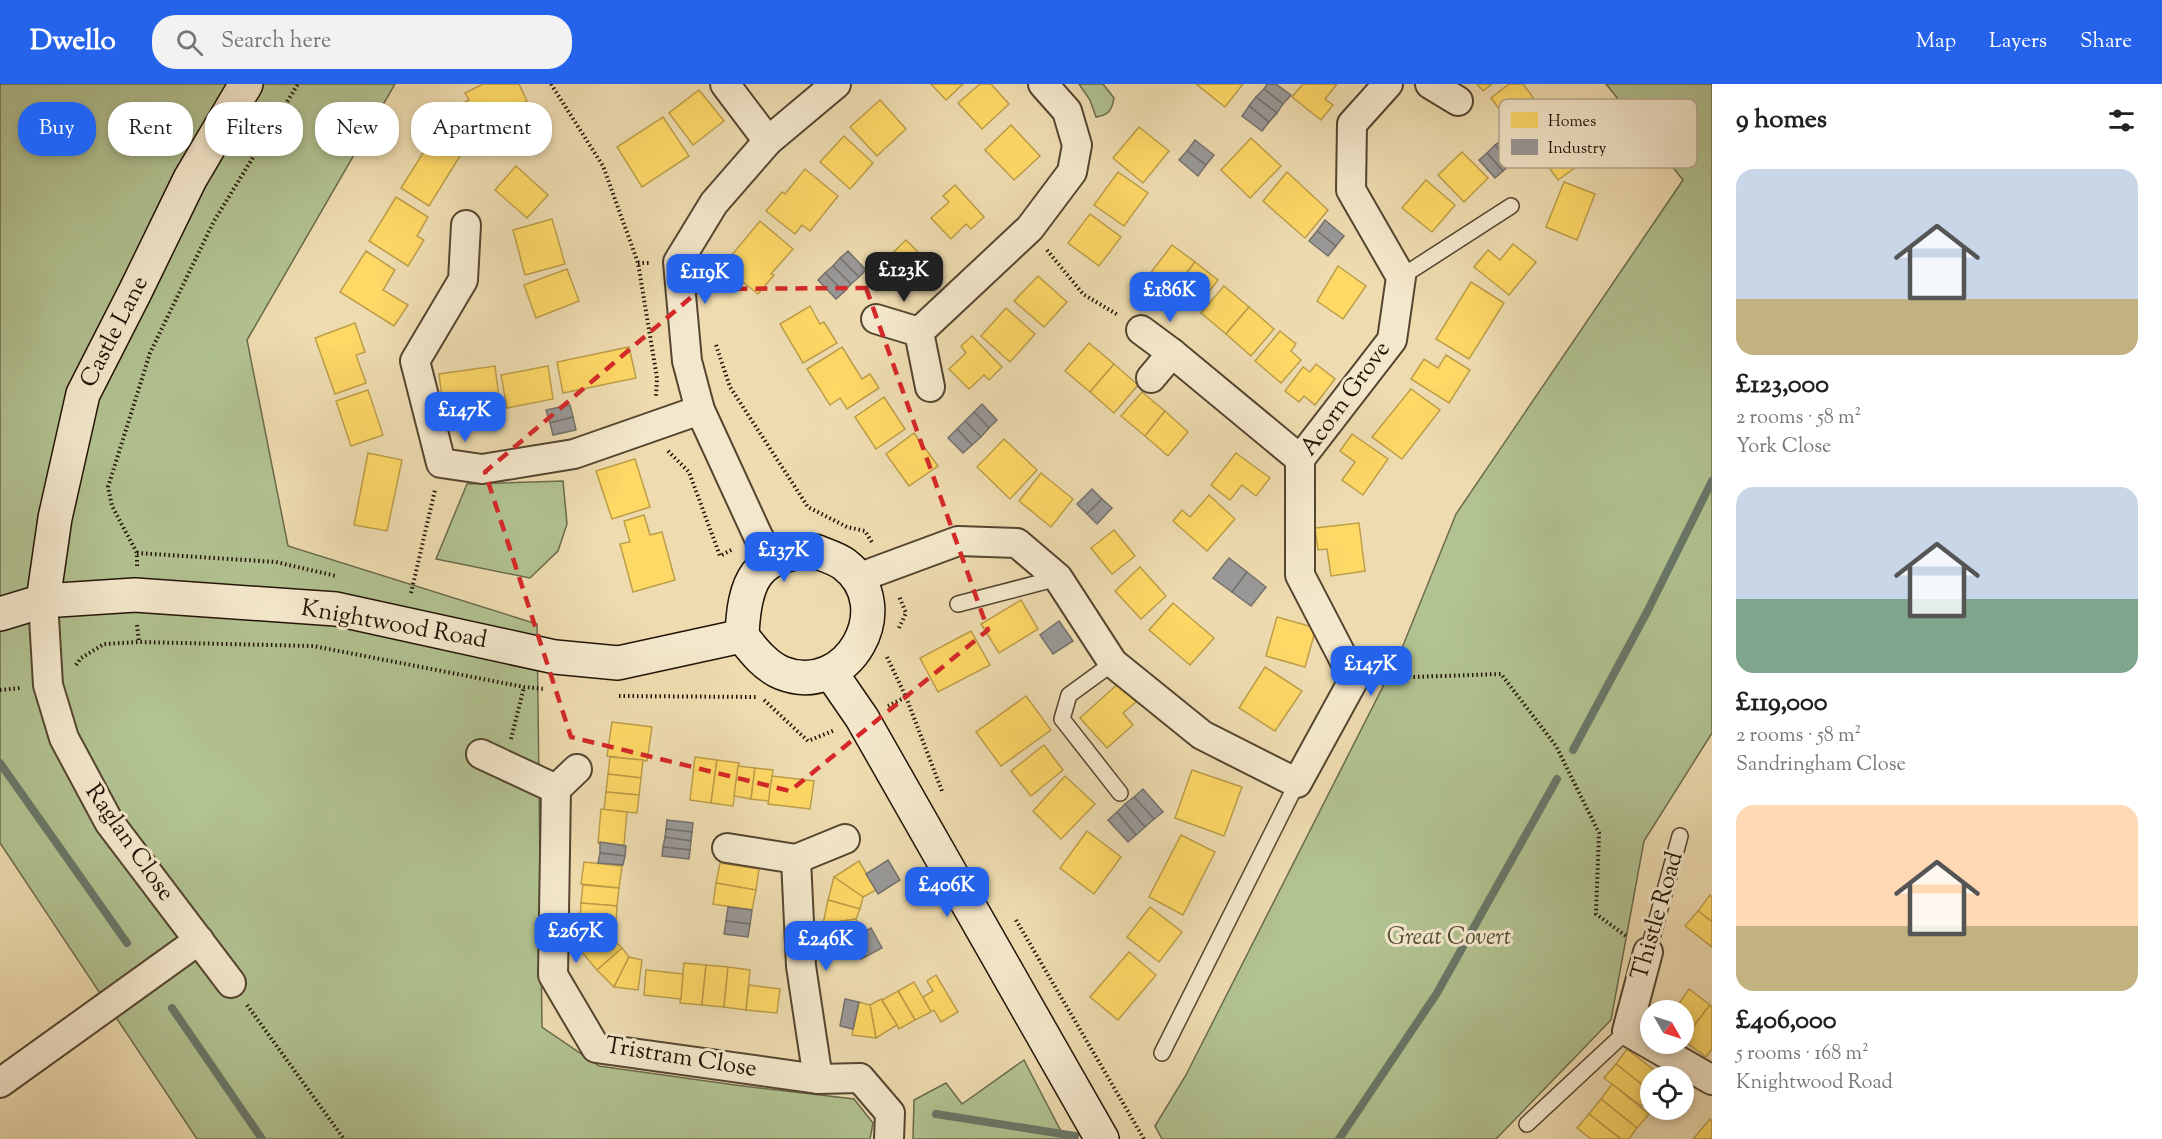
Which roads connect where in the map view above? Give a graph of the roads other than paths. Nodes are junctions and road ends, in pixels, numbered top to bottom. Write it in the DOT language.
graph roads {
  1 [pos="246,84"];
  2 [pos="725,84"];
  3 [pos="836,84"];
  4 [pos="1043,84"];
  5 [pos="1388,84"];
  6 [pos="1430,84"];
  7 [pos="1458,101"];
  8 [pos="768,141"];
  9 [pos="1511,206"];
  10 [pos="466,225"];
  11 [pos="1401,277"];
  12 [pos="876,319"];
  13 [pos="1141,330"];
  14 [pos="919,332"];
  15 [pos="1172,353"];
  16 [pos="1151,378"];
  17 [pos="930,387"];
  18 [pos="700,410"];
  19 [pos="1300,459"];
  20 [pos="765,548"];
  21 [pos="858,578"];
  22 [pos="1058,579"];
  23 [pos="43,601"];
  24 [pos="958,604"];
  25 [pos="0,614"];
  26 [pos="742,636"];
  27 [pos="1113,663"];
  28 [pos="831,673"];
  29 [pos="493,759"];
  30 [pos="577,769"];
  31 [pos="1298,783"];
  32 [pos="556,789"];
  33 [pos="1120,793"];
  34 [pos="1680,836"];
  35 [pos="845,839"];
  36 [pos="727,848"];
  37 [pos="796,859"];
  38 [pos="199,940"];
  39 [pos="1648,952"];
  40 [pos="231,983"];
  41 [pos="1626,1031"];
  42 [pos="1162,1053"];
  43 [pos="818,1079"];
  44 [pos="1712,1080"];
  45 [pos="0,1083"];
  46 [pos="1527,1124"];
  47 [pos="890,1139"];
  48 [pos="1102,1139"];
  1 -- 23 [label="street, Castle Lane"];
  2 -- 8 [label="street"];
  3 -- 8 [label="street"];
  4 -- 14 [label="street"];
  5 -- 11 [label="street"];
  6 -- 7 [label="street"];
  8 -- 18 [label="street"];
  9 -- 11 [label="lane"];
  10 -- 18 [label="street"];
  11 -- 19 [label="street, Acorn Grove"];
  12 -- 14 [label="street"];
  13 -- 15 [label="street"];
  14 -- 17 [label="street"];
  15 -- 16 [label="street"];
  15 -- 19 [label="street"];
  18 -- 20 [label="street"];
  19 -- 31 [label="street, Acorn Grove"];
  20 -- 21 [label="street"];
  20 -- 26 [label="street"];
  21 -- 22 [label="street"];
  21 -- 28 [label="street"];
  22 -- 24 [label="lane"];
  22 -- 27 [label="street"];
  23 -- 25 [label="street, Knightwood Road"];
  23 -- 26 [label="street, Knightwood Road"];
  23 -- 38 [label="street, Raglan Close"];
  26 -- 28 [label="street"];
  27 -- 31 [label="street"];
  27 -- 33 [label="lane"];
  28 -- 48 [label="street"];
  29 -- 32 [label="street"];
  30 -- 32 [label="street"];
  31 -- 42 [label="lane"];
  32 -- 43 [label="street, Tristram Close"];
  34 -- 39 [label="lane, Thistle Road"];
  35 -- 37 [label="street"];
  36 -- 37 [label="street"];
  37 -- 43 [label="street"];
  38 -- 40 [label="street, Raglan Close"];
  38 -- 45 [label="street"];
  39 -- 41 [label="street, Thistle Road"];
  41 -- 44 [label="street"];
  41 -- 46 [label="lane"];
  43 -- 47 [label="street, Tristram Close"];
}
